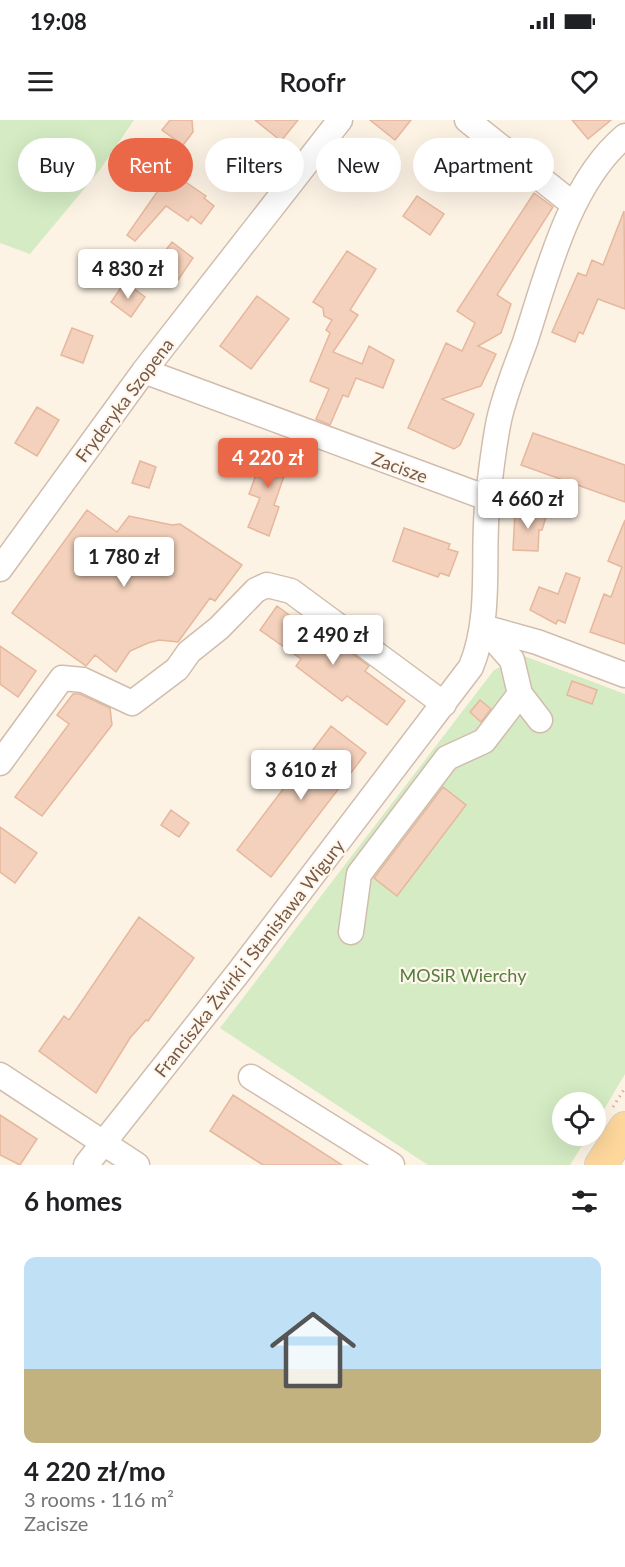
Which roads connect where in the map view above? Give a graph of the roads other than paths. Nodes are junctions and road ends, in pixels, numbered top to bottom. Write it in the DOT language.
graph roads {
  1 [pos="340,120"];
  2 [pos="467,120"];
  3 [pos="625,135"];
  4 [pos="574,205"];
  5 [pos="144,371"];
  6 [pos="488,498"];
  7 [pos="0,569"];
  8 [pos="483,627"];
  9 [pos="625,675"];
  10 [pos="520,694"];
  11 [pos="444,704"];
  12 [pos="540,720"];
  13 [pos="0,763"];
  14 [pos="351,932"];
  15 [pos="0,1075"];
  16 [pos="250,1077"];
  17 [pos="625,1128"];
  18 [pos="104,1144"];
  19 [pos="86,1165"];
  20 [pos="137,1165"];
  21 [pos="392,1165"];
  22 [pos="601,1165"];
  1 -- 5 [label="street, Fryderyka Szopena"];
  2 -- 4 [label="street"];
  3 -- 4 [label="street, Franciszka Żwirki i Stanisława Wigury"];
  4 -- 6 [label="street, Franciszka Żwirki i Stanisława Wigury"];
  5 -- 6 [label="street, Zacisze"];
  5 -- 7 [label="street, Fryderyka Szopena"];
  6 -- 8 [label="street, Franciszka Żwirki i Stanisława Wigury"];
  8 -- 9 [label="street"];
  8 -- 10 [label="street"];
  8 -- 11 [label="street, Franciszka Żwirki i Stanisława Wigury"];
  10 -- 12 [label="street"];
  10 -- 14 [label="street"];
  11 -- 13 [label="street"];
  11 -- 18 [label="street, Franciszka Żwirki i Stanisława Wigury"];
  15 -- 18 [label="street"];
  16 -- 21 [label="street"];
  17 -- 22 [label="main road"];
  18 -- 19 [label="street, Franciszka Żwirki i Stanisława Wigury"];
  18 -- 20 [label="street"];
}
